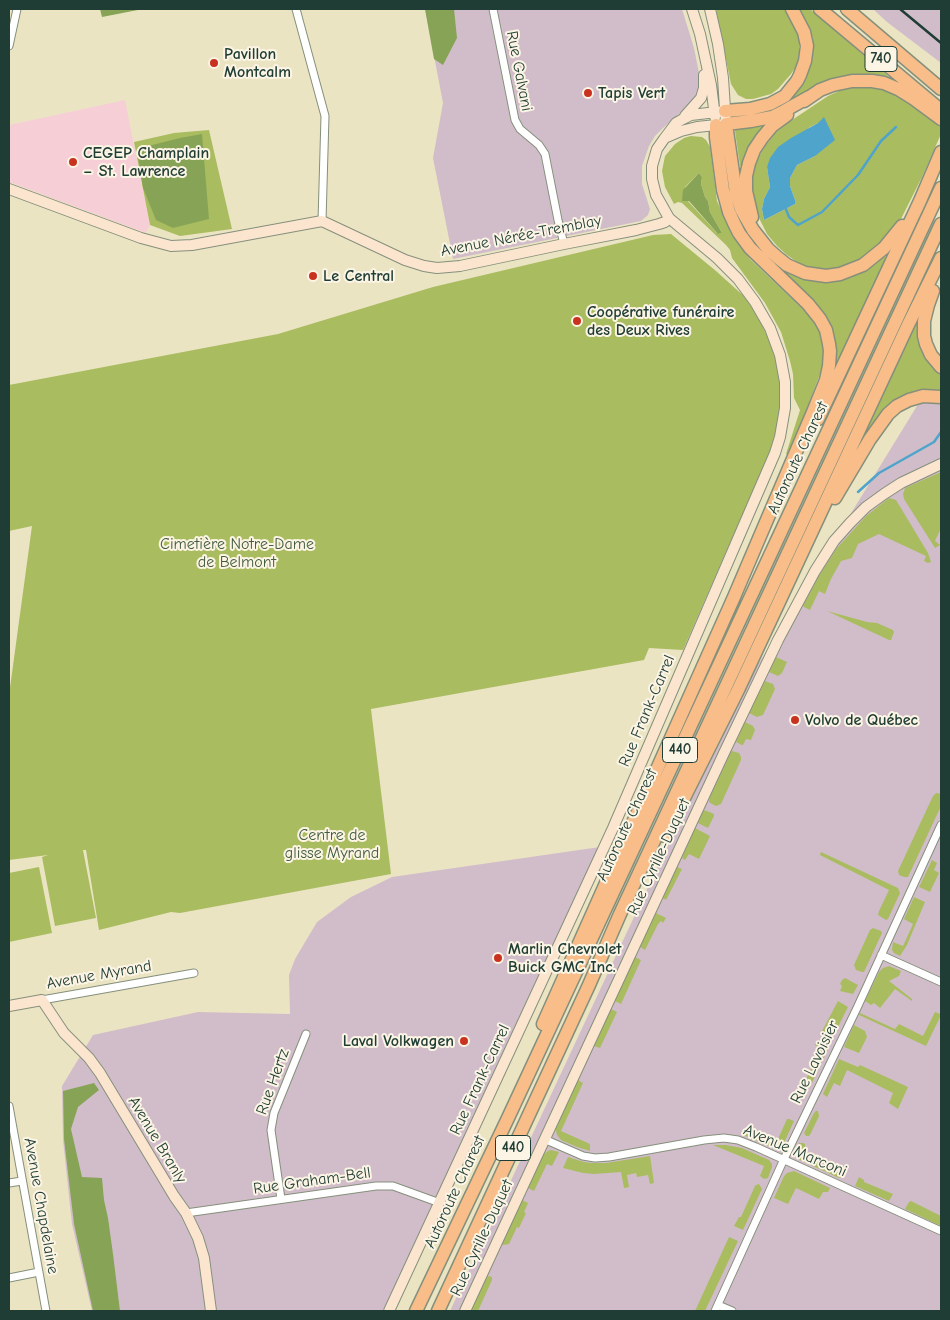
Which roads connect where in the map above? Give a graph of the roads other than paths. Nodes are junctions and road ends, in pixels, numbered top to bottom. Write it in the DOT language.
graph roads {
  1 [pos="17,9"];
  2 [pos="296,9"];
  3 [pos="493,9"];
  4 [pos="692,9"];
  5 [pos="710,9"];
  6 [pos="792,9"];
  7 [pos="820,9"];
  8 [pos="847,9"];
  9 [pos="9,46"];
  10 [pos="703,49"];
  11 [pos="941,90"];
  12 [pos="809,97"];
  13 [pos="941,110"];
  14 [pos="720,111"];
  15 [pos="683,118"];
  16 [pos="941,119"];
  17 [pos="721,125"];
  18 [pos="664,139"];
  19 [pos="941,151"];
  20 [pos="941,188"];
  21 [pos="9,189"];
  22 [pos="669,218"];
  23 [pos="322,220"];
  24 [pos="941,224"];
  25 [pos="758,236"];
  26 [pos="564,244"];
  27 [pos="941,258"];
  28 [pos="941,270"];
  29 [pos="941,367"];
  30 [pos="941,397"];
  31 [pos="941,464"];
  32 [pos="734,597"];
  33 [pos="773,615"];
  34 [pos="941,825"];
  35 [pos="881,955"];
  36 [pos="194,973"];
  37 [pos="941,982"];
  38 [pos="589,985"];
  39 [pos="42,1000"];
  40 [pos="9,1006"];
  41 [pos="306,1034"];
  42 [pos="9,1106"];
  43 [pos="508,1118"];
  44 [pos="544,1140"];
  45 [pos="784,1159"];
  46 [pos="22,1181"];
  47 [pos="9,1183"];
  48 [pos="281,1199"];
  49 [pos="440,1203"];
  50 [pos="186,1213"];
  51 [pos="941,1231"];
  52 [pos="39,1272"];
  53 [pos="9,1278"];
  54 [pos="716,1308"];
  55 [pos="46,1311"];
  56 [pos="211,1311"];
  57 [pos="388,1311"];
  58 [pos="416,1311"];
  59 [pos="438,1311"];
  60 [pos="465,1311"];
  61 [pos="732,1311"];
  1 -- 9 [label="street"];
  2 -- 23 [label="street"];
  3 -- 26 [label="street, Rue Galvani"];
  4 -- 10 [label="street"];
  5 -- 14 [label="street"];
  6 -- 14 [label="highway"];
  7 -- 13 [label="highway, 740"];
  8 -- 11 [label="highway, 740"];
  10 -- 14 [label="street"];
  10 -- 15 [label="street, Rue Frank-Carrel"];
  12 -- 16 [label="highway"];
  12 -- 17 [label="highway"];
  12 -- 25 [label="highway"];
  14 -- 15 [label="street"];
  14 -- 17 [label="street"];
  15 -- 18 [label="street, Rue Frank-Carrel"];
  17 -- 18 [label="street"];
  17 -- 25 [label="highway"];
  17 -- 32 [label="highway"];
  18 -- 22 [label="street, Rue Frank-Carrel"];
  19 -- 25 [label="highway"];
  19 -- 32 [label="highway"];
  20 -- 43 [label="highway, Autoroute Charest / 440"];
  21 -- 23 [label="street"];
  22 -- 26 [label="street, Avenue Nérée-Tremblay"];
  22 -- 49 [label="street, Rue Frank-Carrel"];
  23 -- 26 [label="street, Avenue Nérée-Tremblay"];
  24 -- 38 [label="highway, Autoroute Charest / 440"];
  27 -- 33 [label="highway"];
  28 -- 29 [label="highway"];
  30 -- 33 [label="highway"];
  31 -- 44 [label="street, Rue Cyrille-Duquet"];
  32 -- 43 [label="highway"];
  33 -- 38 [label="highway"];
  34 -- 35 [label="street, Rue Lavoisier"];
  35 -- 37 [label="street"];
  35 -- 45 [label="street, Rue Lavoisier"];
  36 -- 39 [label="street, Avenue Myrand"];
  38 -- 59 [label="highway, Autoroute Charest / 440"];
  39 -- 40 [label="street, Avenue Myrand"];
  39 -- 50 [label="street, Avenue Branly"];
  41 -- 48 [label="street, Rue Hertz"];
  42 -- 46 [label="street, Avenue Chapdelaine"];
  43 -- 58 [label="highway, Autoroute Charest / 440"];
  44 -- 45 [label="street, Avenue Marconi"];
  44 -- 60 [label="street, Rue Cyrille-Duquet"];
  45 -- 51 [label="street, Avenue Marconi"];
  45 -- 54 [label="street, Rue Lavoisier"];
  46 -- 47 [label="street"];
  46 -- 52 [label="street, Avenue Chapdelaine"];
  48 -- 49 [label="street, Rue Graham-Bell"];
  48 -- 50 [label="street, Rue Graham-Bell"];
  49 -- 57 [label="street, Rue Frank-Carrel"];
  50 -- 56 [label="street, Avenue Branly"];
  52 -- 53 [label="street"];
  52 -- 55 [label="street, Avenue Chapdelaine"];
  54 -- 61 [label="street"];
}
